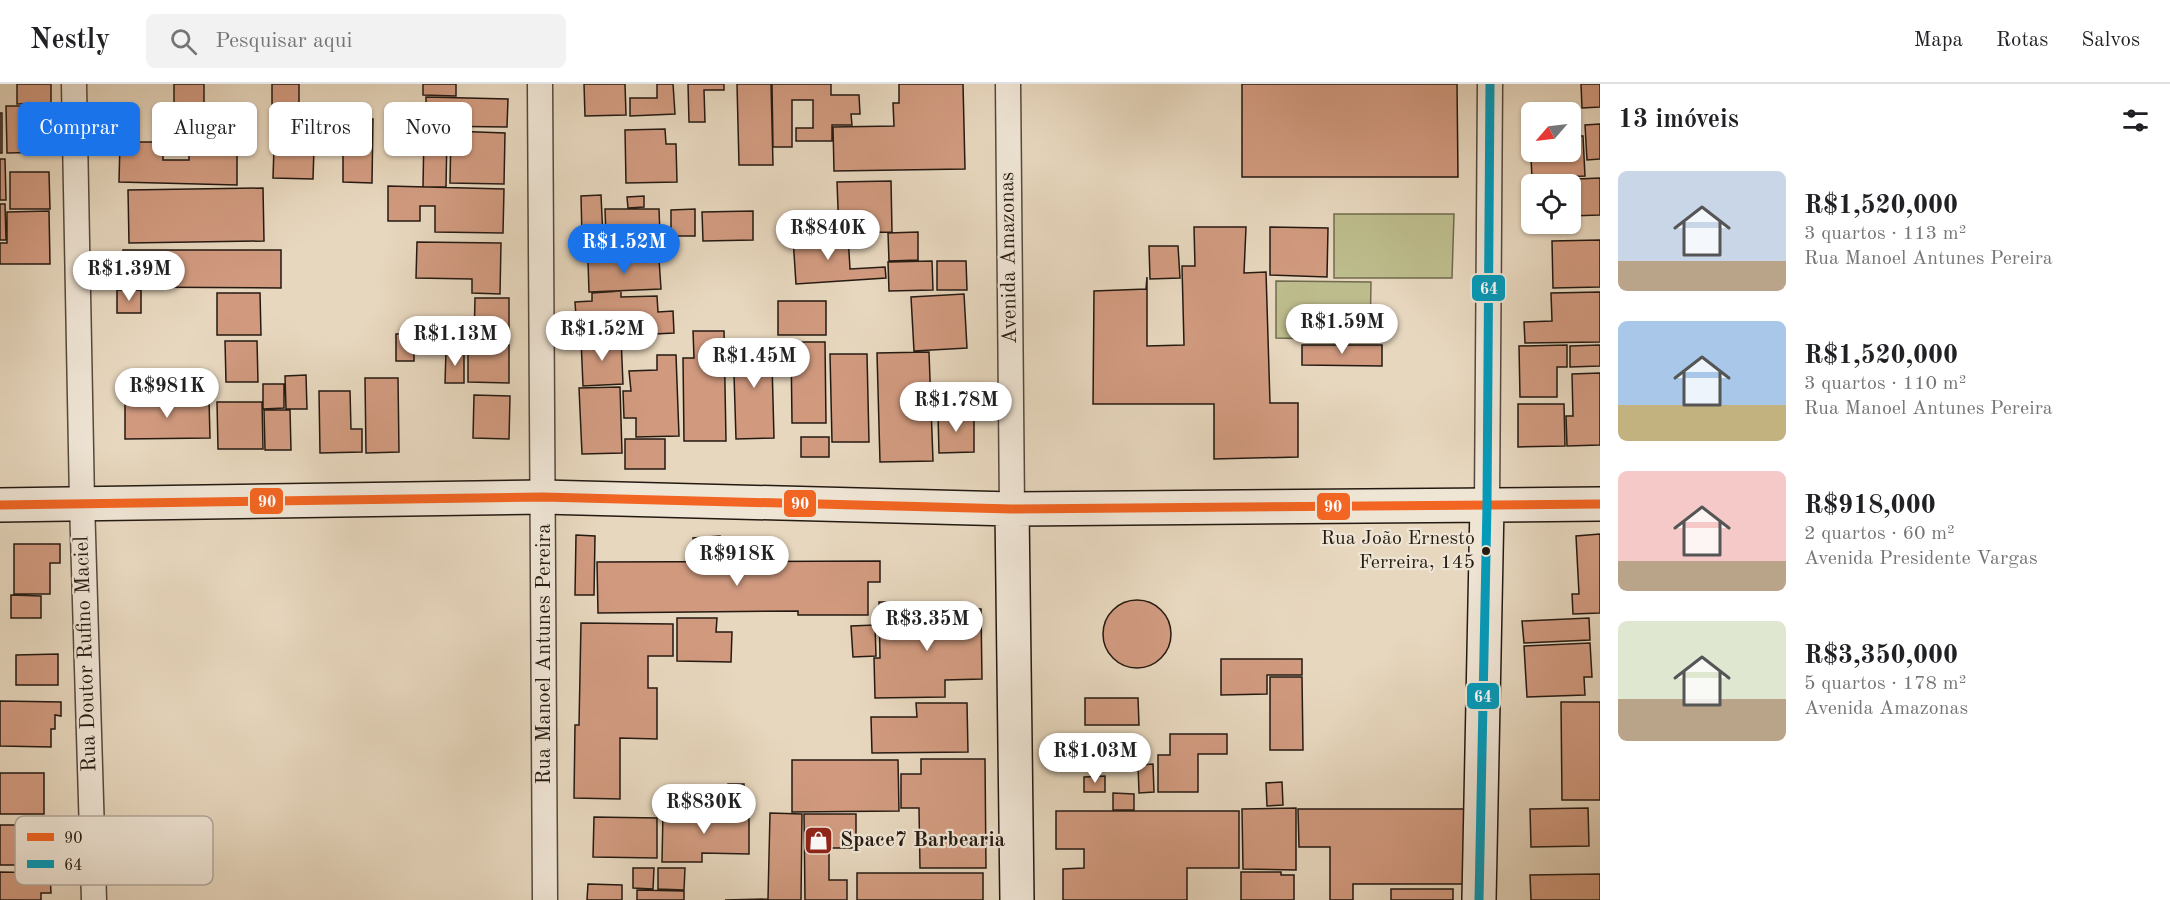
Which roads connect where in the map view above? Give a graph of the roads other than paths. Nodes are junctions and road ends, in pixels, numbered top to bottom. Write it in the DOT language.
graph roads {
  1 [pos="74,84"];
  2 [pos="540,84"];
  3 [pos="1008,84"];
  4 [pos="1490,84"];
  5 [pos="543,497"];
  6 [pos="82,502"];
  7 [pos="1600,504"];
  8 [pos="0,505"];
  9 [pos="1487,505"];
  10 [pos="1012,509"];
  11 [pos="91,816"];
  12 [pos="94,885"];
  13 [pos="94,900"];
  14 [pos="545,900"];
  15 [pos="1017,900"];
  16 [pos="1479,900"];
  1 -- 6 [label="street, Rua Doutor Rufino Maciel"];
  2 -- 5 [label="street, Rua Manoel Antunes Pereira"];
  3 -- 10 [label="street, Avenida Amazonas"];
  4 -- 9 [label="street"];
  5 -- 6 [label="street"];
  5 -- 10 [label="street"];
  5 -- 14 [label="street, Rua Manoel Antunes Pereira"];
  6 -- 8 [label="street"];
  6 -- 11 [label="street, Rua Doutor Rufino Maciel"];
  7 -- 9 [label="street"];
  9 -- 10 [label="street"];
  9 -- 16 [label="street"];
  10 -- 15 [label="street, Avenida Amazonas"];
  12 -- 13 [label="street, Rua Doutor Rufino Maciel"];
}
